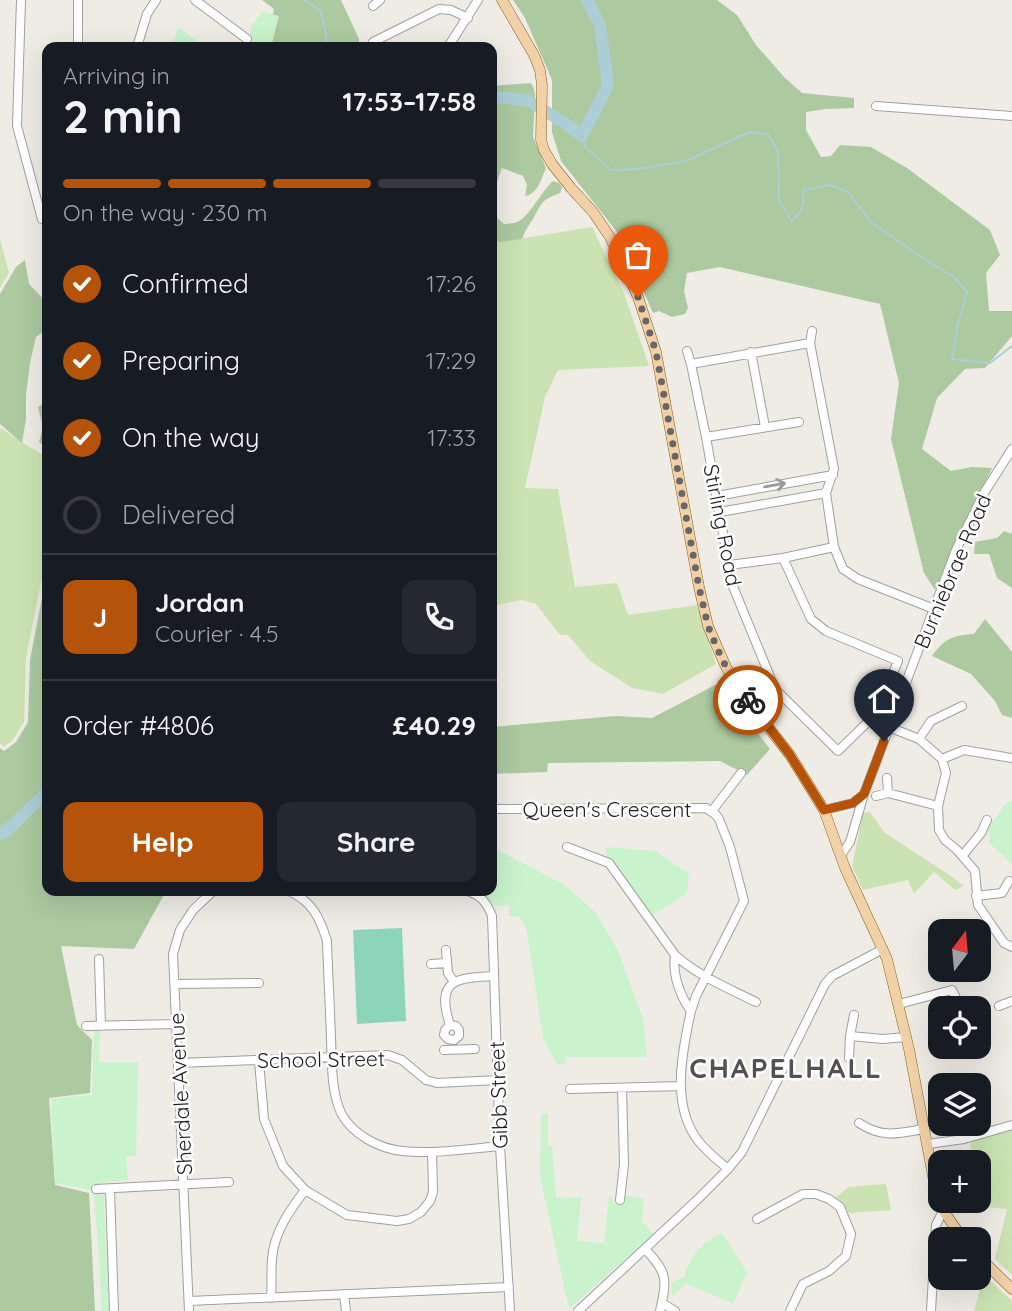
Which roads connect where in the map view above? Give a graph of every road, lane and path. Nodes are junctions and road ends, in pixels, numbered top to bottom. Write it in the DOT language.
graph roads {
  1 [pos="21,0"];
  2 [pos="78,0"];
  3 [pos="156,0"];
  4 [pos="195,0"];
  5 [pos="478,0"];
  6 [pos="502,0"];
  7 [pos="468,18"];
  8 [pos="247,40"];
  9 [pos="78,42"];
  10 [pos="138,42"];
  11 [pos="373,42"];
  12 [pos="451,42"];
  13 [pos="876,106"];
  14 [pos="1012,116"];
  15 [pos="42,203"];
  16 [pos="38,204"];
  17 [pos="41,219"];
  18 [pos="812,331"];
  19 [pos="810,343"];
  20 [pos="687,351"];
  21 [pos="751,352"];
  22 [pos="691,364"];
  23 [pos="799,422"];
  24 [pos="765,427"];
  25 [pos="706,437"];
  26 [pos="1012,449"];
  27 [pos="833,475"];
  28 [pos="826,493"];
  29 [pos="717,496"];
  30 [pos="720,512"];
  31 [pos="834,547"];
  32 [pos="783,558"];
  33 [pos="729,565"];
  34 [pos="934,609"];
  35 [pos="962,706"];
  36 [pos="889,727"];
  37 [pos="919,739"];
  38 [pos="1002,757"];
  39 [pos="1012,758"];
  40 [pos="942,759"];
  41 [pos="1001,769"];
  42 [pos="741,773"];
  43 [pos="887,778"];
  44 [pos="888,793"];
  45 [pos="864,794"];
  46 [pos="876,796"];
  47 [pos="839,805"];
  48 [pos="938,806"];
  49 [pos="497,809"];
  50 [pos="824,810"];
  51 [pos="712,811"];
  52 [pos="987,820"];
  53 [pos="854,828"];
  54 [pos="567,848"];
  55 [pos="841,855"];
  56 [pos="963,855"];
  57 [pos="1009,881"];
  58 [pos="208,896"];
  59 [pos="298,896"];
  60 [pos="309,896"];
  61 [pos="479,896"];
  62 [pos="976,896"];
  63 [pos="305,900"];
  64 [pos="883,949"];
  65 [pos="1011,949"];
  66 [pos="446,950"];
  67 [pos="675,955"];
  68 [pos="99,959"];
  69 [pos="447,963"];
  70 [pos="431,964"];
  71 [pos="494,976"];
  72 [pos="706,977"];
  73 [pos="454,982"];
  74 [pos="258,983"];
  75 [pos="175,984"];
  76 [pos="928,996"];
  77 [pos="929,996"];
  78 [pos="955,996"];
  79 [pos="1012,1001"];
  80 [pos="756,1002"];
  81 [pos="899,1004"];
  82 [pos="999,1006"];
  83 [pos="691,1011"];
  84 [pos="854,1014"];
  85 [pos="176,1024"];
  86 [pos="86,1026"];
  87 [pos="101,1026"];
  88 [pos="850,1036"];
  89 [pos="906,1037"];
  90 [pos="475,1049"];
  91 [pos="332,1058"];
  92 [pos="849,1058"];
  93 [pos="259,1061"];
  94 [pos="178,1063"];
  95 [pos="498,1080"];
  96 [pos="681,1086"];
  97 [pos="622,1088"];
  98 [pos="570,1089"];
  99 [pos="859,1123"];
  100 [pos="1012,1125"];
  101 [pos="925,1129"];
  102 [pos="991,1131"];
  103 [pos="974,1136"];
  104 [pos="928,1144"];
  105 [pos="500,1146"];
  106 [pos="929,1150"];
  107 [pos="432,1152"];
  108 [pos="728,1170"];
  109 [pos="229,1182"];
  110 [pos="185,1184"];
  111 [pos="96,1189"];
  112 [pos="110,1189"];
  113 [pos="305,1190"];
  114 [pos="620,1200"];
  115 [pos="945,1213"];
  116 [pos="757,1219"];
  117 [pos="955,1227"];
  118 [pos="645,1249"];
  119 [pos="991,1269"];
  120 [pos="509,1287"];
  121 [pos="1012,1289"];
  122 [pos="344,1294"];
  123 [pos="271,1297"];
  124 [pos="189,1306"];
  125 [pos="661,1307"];
  126 [pos="114,1311"];
  127 [pos="346,1311"];
  128 [pos="510,1311"];
  129 [pos="578,1311"];
  130 [pos="674,1311"];
  131 [pos="790,1311"];
  132 [pos="931,1311"];
  1 -- 16 [label="street"];
  2 -- 9 [label="street"];
  3 -- 10 [label="street"];
  4 -- 8 [label="street"];
  5 -- 7 [label="street"];
  6 -- 50 [label="main road"];
  7 -- 11 [label="street"];
  7 -- 12 [label="street"];
  13 -- 14 [label="street"];
  15 -- 16 [label="street"];
  16 -- 17 [label="street"];
  18 -- 19 [label="street"];
  19 -- 21 [label="street"];
  19 -- 27 [label="street"];
  20 -- 22 [label="street, Stirling Road"];
  21 -- 22 [label="street"];
  21 -- 24 [label="street"];
  22 -- 25 [label="street, Stirling Road"];
  23 -- 24 [label="street"];
  24 -- 25 [label="street"];
  25 -- 29 [label="street, Stirling Road"];
  26 -- 34 [label="street, Burniebrae Road"];
  27 -- 28 [label="street"];
  29 -- 27 [label="street, one-way"];
  28 -- 30 [label="street"];
  28 -- 31 [label="street"];
  29 -- 30 [label="street, Stirling Road"];
  30 -- 33 [label="street, Stirling Road"];
  31 -- 32 [label="street"];
  31 -- 34 [label="street"];
  32 -- 33 [label="street"];
  32 -- 33 [label="street, Stirling Road"];
  34 -- 36 [label="street, Burniebrae Road"];
  35 -- 37 [label="street"];
  36 -- 37 [label="street"];
  36 -- 45 [label="street, Burniebrae Road"];
  37 -- 40 [label="street"];
  38 -- 39 [label="street"];
  38 -- 40 [label="street"];
  38 -- 41 [label="street"];
  40 -- 48 [label="street"];
  42 -- 51 [label="street"];
  43 -- 44 [label="street"];
  44 -- 46 [label="street"];
  44 -- 48 [label="street"];
  45 -- 47 [label="street"];
  45 -- 53 [label="street, Burniebrae Road"];
  47 -- 50 [label="street"];
  47 -- 53 [label="street"];
  48 -- 56 [label="street"];
  49 -- 51 [label="street, Queen's Crescent"];
  50 -- 55 [label="main road"];
  51 -- 72 [label="street, Queen's Crescent"];
  52 -- 56 [label="street"];
  53 -- 55 [label="street, Burniebrae Road"];
  54 -- 67 [label="street"];
  55 -- 64 [label="main road"];
  56 -- 62 [label="street"];
  57 -- 62 [label="street"];
  58 -- 75 [label="street, Sherdale Avenue"];
  59 -- 63 [label="street"];
  60 -- 63 [label="street"];
  61 -- 71 [label="street, Gibb Street"];
  62 -- 65 [label="street"];
  63 -- 91 [label="street"];
  64 -- 81 [label="main road"];
  64 -- 108 [label="street"];
  66 -- 69 [label="street"];
  67 -- 72 [label="street"];
  67 -- 83 [label="street"];
  68 -- 87 [label="street"];
  69 -- 70 [label="street"];
  69 -- 73 [label="street"];
  71 -- 73 [label="street"];
  71 -- 95 [label="street, Gibb Street"];
  72 -- 80 [label="street"];
  72 -- 83 [label="street, Queen's Crescent"];
  73 -- 90 [label="street"];
  74 -- 75 [label="street"];
  75 -- 85 [label="street, Sherdale Avenue"];
  76 -- 81 [label="street"];
  77 -- 78 [label="street"];
  79 -- 82 [label="street"];
  81 -- 89 [label="main road"];
  83 -- 96 [label="street, Queen's Crescent"];
  84 -- 88 [label="street"];
  85 -- 87 [label="street"];
  85 -- 94 [label="street, Sherdale Avenue"];
  86 -- 87 [label="street"];
  88 -- 89 [label="street"];
  88 -- 92 [label="street"];
  89 -- 101 [label="main road"];
  91 -- 93 [label="street, School Street"];
  91 -- 95 [label="street, School Street"];
  91 -- 107 [label="street"];
  93 -- 94 [label="street, School Street"];
  93 -- 113 [label="street"];
  94 -- 110 [label="street, Sherdale Avenue"];
  95 -- 105 [label="street, Gibb Street"];
  96 -- 97 [label="street"];
  96 -- 108 [label="street, Queen's Crescent"];
  97 -- 98 [label="street"];
  97 -- 114 [label="street"];
  99 -- 101 [label="street"];
  100 -- 102 [label="street"];
  101 -- 104 [label="main road"];
  103 -- 104 [label="street"];
  104 -- 106 [label="main road"];
  105 -- 107 [label="street"];
  105 -- 120 [label="street, Gibb Street"];
  107 -- 113 [label="street"];
  108 -- 118 [label="street"];
  109 -- 110 [label="street"];
  110 -- 112 [label="street"];
  110 -- 124 [label="street, Sherdale Avenue"];
  111 -- 112 [label="street"];
  112 -- 126 [label="street"];
  113 -- 123 [label="street"];
  115 -- 117 [label="main road"];
  115 -- 132 [label="street"];
  116 -- 131 [label="street"];
  118 -- 125 [label="street"];
  118 -- 129 [label="street"];
  119 -- 121 [label="main road"];
  120 -- 122 [label="street"];
  120 -- 128 [label="street, Gibb Street"];
  122 -- 123 [label="street"];
  122 -- 127 [label="street"];
  123 -- 124 [label="street"];
  125 -- 130 [label="street"];
}
